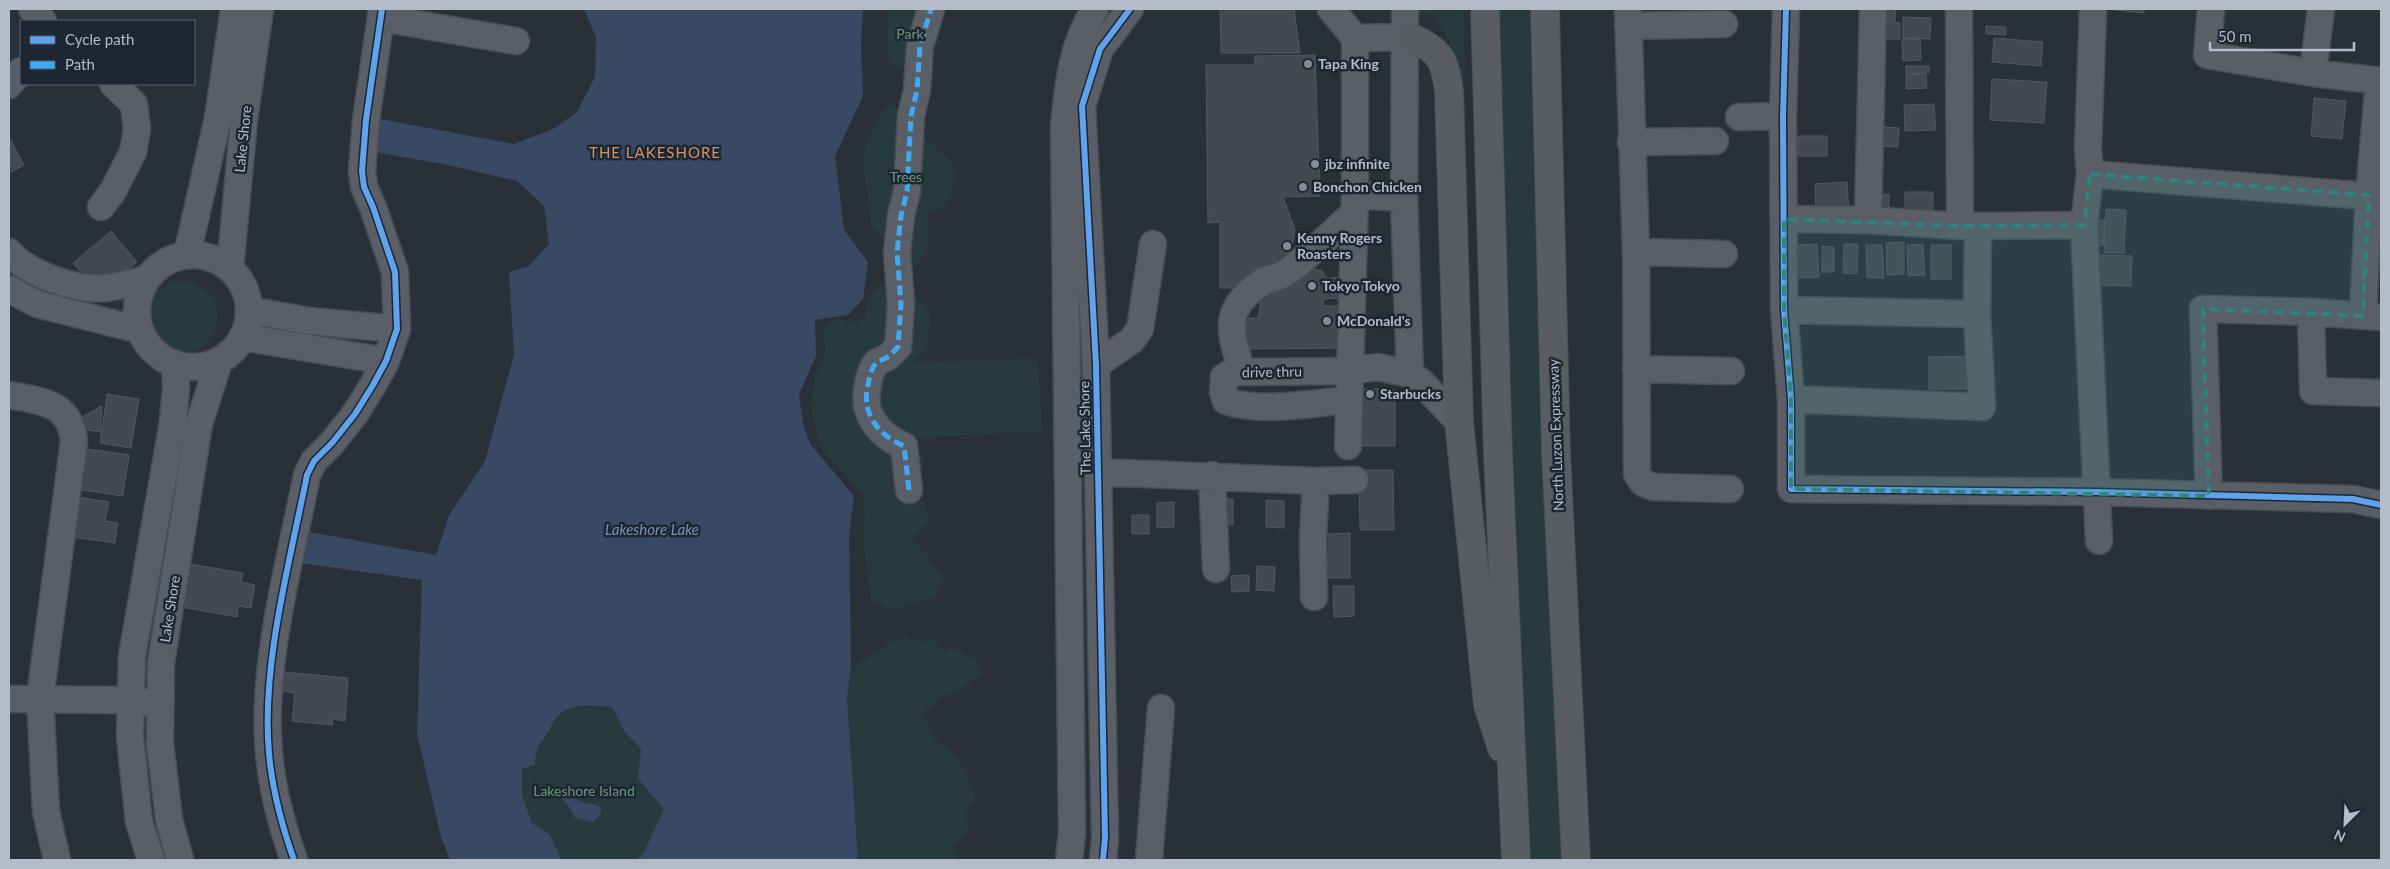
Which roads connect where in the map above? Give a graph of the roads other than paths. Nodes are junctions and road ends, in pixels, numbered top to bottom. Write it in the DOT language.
graph roads {
  1 [pos="32,9"];
  2 [pos="234,9"];
  3 [pos="260,9"];
  4 [pos="931,9"];
  5 [pos="1095,9"];
  6 [pos="1130,9"];
  7 [pos="1331,9"];
  8 [pos="1405,9"];
  9 [pos="1484,9"];
  10 [pos="1545,9"];
  11 [pos="1786,9"];
  12 [pos="1873,9"];
  13 [pos="1959,9"];
  14 [pos="2093,9"];
  15 [pos="2211,9"];
  16 [pos="2321,9"];
  17 [pos="382,14"];
  18 [pos="1628,18"];
  19 [pos="43,20"];
  20 [pos="1724,24"];
  21 [pos="1355,38"];
  22 [pos="1410,38"];
  23 [pos="516,41"];
  24 [pos="20,72"];
  25 [pos="2313,73"];
  26 [pos="2380,81"];
  27 [pos="9,85"];
  28 [pos="114,85"];
  29 [pos="1783,116"];
  30 [pos="1739,118"];
  31 [pos="1714,141"];
  32 [pos="1632,142"];
  33 [pos="2090,174"];
  34 [pos="2375,196"];
  35 [pos="1404,198"];
  36 [pos="1354,204"];
  37 [pos="102,207"];
  38 [pos="1784,219"];
  39 [pos="1868,220"];
  40 [pos="2084,225"];
  41 [pos="1969,226"];
  42 [pos="1153,244"];
  43 [pos="9,252"];
  44 [pos="1636,252"];
  45 [pos="1724,254"];
  46 [pos="187,256"];
  47 [pos="230,269"];
  48 [pos="147,279"];
  49 [pos="9,289"];
  50 [pos="249,310"];
  51 [pos="1784,310"];
  52 [pos="2311,312"];
  53 [pos="1978,314"];
  54 [pos="283,316"];
  55 [pos="2372,317"];
  56 [pos="397,328"];
  57 [pos="140,330"];
  58 [pos="242,337"];
  59 [pos="282,342"];
  60 [pos="219,361"];
  61 [pos="386,361"];
  62 [pos="175,364"];
  63 [pos="1636,369"];
  64 [pos="1348,371"];
  65 [pos="1731,371"];
  66 [pos="1242,372"];
  67 [pos="1410,374"];
  68 [pos="1096,376"];
  69 [pos="1068,386"];
  70 [pos="2381,393"];
  71 [pos="9,395"];
  72 [pos="1791,399"];
  73 [pos="1349,400"];
  74 [pos="1459,422"];
  75 [pos="1348,446"];
  76 [pos="1098,472"];
  77 [pos="1212,475"];
  78 [pos="1355,480"];
  79 [pos="1316,481"];
  80 [pos="1730,489"];
  81 [pos="909,490"];
  82 [pos="2097,492"];
  83 [pos="2209,496"];
  84 [pos="2381,505"];
  85 [pos="2099,541"];
  86 [pos="1216,569"];
  87 [pos="1314,597"];
  88 [pos="9,698"];
  89 [pos="40,698"];
  90 [pos="130,702"];
  91 [pos="161,703"];
  92 [pos="1161,708"];
  93 [pos="1513,783"];
  94 [pos="57,860"];
  95 [pos="151,860"];
  96 [pos="180,860"];
  97 [pos="294,860"];
  98 [pos="1069,860"];
  99 [pos="1103,860"];
  100 [pos="1149,860"];
  101 [pos="1516,860"];
  102 [pos="1576,860"];
  1 -- 19 [label="street"];
  2 -- 46 [label="street, Lake Shore"];
  3 -- 47 [label="street, Lake Shore"];
  4 -- 81 [label="street"];
  5 -- 69 [label="street, The Lake Shore"];
  6 -- 68 [label="street, The Lake Shore"];
  7 -- 21 [label="street"];
  8 -- 22 [label="street"];
  9 -- 93 [label="highway"];
  10 -- 102 [label="highway, North Luzon Expressway"];
  11 -- 29 [label="street"];
  12 -- 39 [label="street"];
  13 -- 41 [label="street"];
  14 -- 33 [label="street"];
  15 -- 25 [label="street"];
  16 -- 25 [label="street"];
  17 -- 23 [label="street"];
  17 -- 56 [label="street"];
  18 -- 20 [label="street"];
  18 -- 32 [label="street"];
  21 -- 22 [label="street"];
  21 -- 36 [label="street"];
  22 -- 35 [label="street"];
  22 -- 74 [label="highway"];
  24 -- 27 [label="street"];
  25 -- 26 [label="street"];
  26 -- 34 [label="street"];
  28 -- 37 [label="street"];
  29 -- 30 [label="street"];
  29 -- 38 [label="street"];
  31 -- 32 [label="street"];
  32 -- 44 [label="street"];
  33 -- 34 [label="street"];
  33 -- 40 [label="street"];
  34 -- 55 [label="street"];
  35 -- 36 [label="street"];
  35 -- 67 [label="street"];
  36 -- 64 [label="street"];
  36 -- 66 [label="street"];
  38 -- 39 [label="street"];
  38 -- 51 [label="street"];
  39 -- 41 [label="street"];
  40 -- 41 [label="street"];
  40 -- 82 [label="street"];
  41 -- 53 [label="street"];
  42 -- 68 [label="street"];
  43 -- 48 [label="street"];
  44 -- 45 [label="street"];
  44 -- 63 [label="street"];
  46 -- 47 [label="street"];
  46 -- 48 [label="street"];
  47 -- 50 [label="street"];
  48 -- 57 [label="street"];
  49 -- 57 [label="street"];
  50 -- 54 [label="street"];
  50 -- 58 [label="street"];
  51 -- 53 [label="street"];
  51 -- 72 [label="street"];
  52 -- 55 [label="street"];
  52 -- 70 [label="street"];
  52 -- 83 [label="street"];
  53 -- 72 [label="street"];
  54 -- 56 [label="street"];
  54 -- 59 [label="street"];
  56 -- 61 [label="street"];
  57 -- 62 [label="street"];
  58 -- 59 [label="street"];
  58 -- 60 [label="street"];
  59 -- 61 [label="street"];
  60 -- 62 [label="street"];
  60 -- 91 [label="street, Lake Shore"];
  61 -- 97 [label="street"];
  62 -- 90 [label="street, Lake Shore"];
  63 -- 65 [label="street"];
  63 -- 80 [label="street"];
  64 -- 66 [label="street, drive thru"];
  64 -- 67 [label="street, drive thru"];
  64 -- 73 [label="street"];
  66 -- 73 [label="street, drive thru"];
  67 -- 74 [label="street"];
  68 -- 69 [label="street"];
  68 -- 76 [label="street, The Lake Shore"];
  69 -- 98 [label="street, The Lake Shore"];
  71 -- 89 [label="street"];
  72 -- 82 [label="street"];
  73 -- 75 [label="street"];
  74 -- 93 [label="highway"];
  76 -- 77 [label="street"];
  76 -- 99 [label="street, The Lake Shore"];
  77 -- 79 [label="street"];
  77 -- 86 [label="street"];
  78 -- 79 [label="street"];
  79 -- 87 [label="street"];
  82 -- 83 [label="street"];
  82 -- 85 [label="street"];
  83 -- 84 [label="street"];
  88 -- 89 [label="street"];
  89 -- 90 [label="street"];
  89 -- 94 [label="street"];
  90 -- 91 [label="street"];
  90 -- 95 [label="street, Lake Shore"];
  91 -- 96 [label="street, Lake Shore"];
  92 -- 100 [label="street"];
  93 -- 101 [label="highway"];
}
